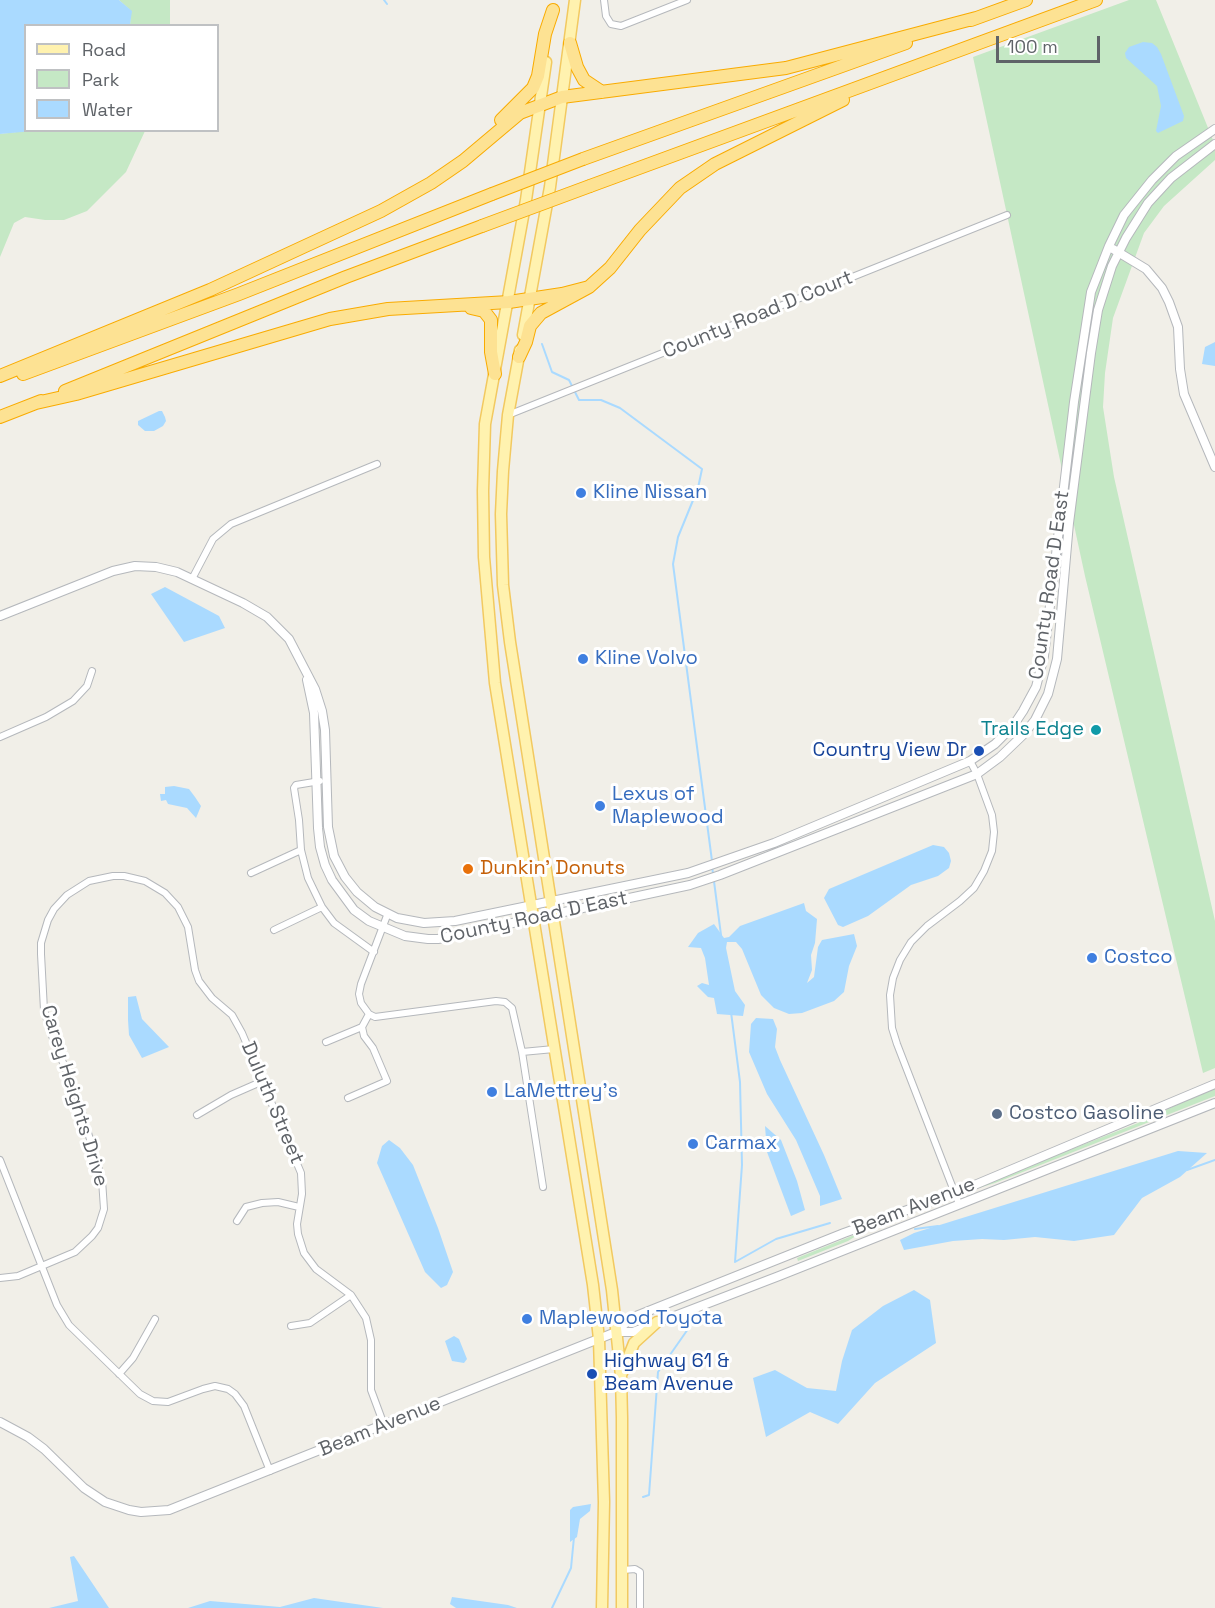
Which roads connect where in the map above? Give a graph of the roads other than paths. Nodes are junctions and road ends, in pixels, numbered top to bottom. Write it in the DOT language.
graph roads {
  1 [pos="575,0"];
  2 [pos="604,0"];
  3 [pos="687,0"];
  4 [pos="1026,0"];
  5 [pos="1096,0"];
  6 [pos="553,5"];
  7 [pos="976,18"];
  8 [pos="570,43"];
  9 [pos="900,72"];
  10 [pos="602,92"];
  11 [pos="562,97"];
  12 [pos="541,106"];
  13 [pos="1215,129"];
  14 [pos="1215,144"];
  15 [pos="431,183"];
  16 [pos="1007,215"];
  17 [pos="1108,246"];
  18 [pos="1118,252"];
  19 [pos="589,287"];
  20 [pos="530,298"];
  21 [pos="509,302"];
  22 [pos="434,306"];
  23 [pos="519,357"];
  24 [pos="495,374"];
  25 [pos="0,376"];
  26 [pos="0,383"];
  27 [pos="36,403"];
  28 [pos="508,415"];
  29 [pos="0,417"];
  30 [pos="1211,447"];
  31 [pos="377,464"];
  32 [pos="1215,467"];
  33 [pos="192,579"];
  34 [pos="0,616"];
  35 [pos="303,668"];
  36 [pos="92,671"];
  37 [pos="0,736"];
  38 [pos="970,761"];
  39 [pos="977,774"];
  40 [pos="326,781"];
  41 [pos="316,782"];
  42 [pos="301,850"];
  43 [pos="251,873"];
  44 [pos="89,881"];
  45 [pos="552,901"];
  46 [pos="531,905"];
  47 [pos="322,907"];
  48 [pos="388,914"];
  49 [pos="554,915"];
  50 [pos="533,919"];
  51 [pos="383,927"];
  52 [pos="274,930"];
  53 [pos="374,952"];
  54 [pos="369,1014"];
  55 [pos="362,1027"];
  56 [pos="326,1042"];
  57 [pos="554,1048"];
  58 [pos="522,1052"];
  59 [pos="263,1081"];
  60 [pos="1215,1084"];
  61 [pos="348,1098"];
  62 [pos="1215,1103"];
  63 [pos="197,1115"];
  64 [pos="0,1160"];
  65 [pos="543,1187"];
  66 [pos="955,1193"];
  67 [pos="959,1204"];
  68 [pos="299,1207"];
  69 [pos="237,1221"];
  70 [pos="42,1266"];
  71 [pos="0,1278"];
  72 [pos="351,1295"];
  73 [pos="155,1319"];
  74 [pos="657,1322"];
  75 [pos="291,1326"];
  76 [pos="616,1332"];
  77 [pos="599,1339"];
  78 [pos="119,1374"];
  79 [pos="621,1376"];
  80 [pos="0,1422"];
  81 [pos="384,1425"];
  82 [pos="270,1471"];
  83 [pos="623,1570"];
  84 [pos="602,1608"];
  85 [pos="622,1608"];
  86 [pos="640,1608"];
  1 -- 8 [label="main road"];
  2 -- 3 [label="street"];
  4 -- 7 [label="highway"];
  5 -- 9 [label="highway"];
  6 -- 12 [label="main road"];
  6 -- 15 [label="highway"];
  7 -- 10 [label="highway"];
  7 -- 26 [label="highway, bridge"];
  8 -- 10 [label="highway"];
  8 -- 11 [label="main road"];
  9 -- 19 [label="highway"];
  9 -- 27 [label="highway, bridge"];
  10 -- 11 [label="highway"];
  11 -- 12 [label="highway"];
  11 -- 20 [label="main road"];
  12 -- 15 [label="highway"];
  12 -- 21 [label="main road"];
  13 -- 17 [label="street, County Road D East"];
  14 -- 18 [label="street, County Road D East"];
  15 -- 25 [label="highway"];
  16 -- 28 [label="street, County Road D Court"];
  17 -- 18 [label="street"];
  17 -- 38 [label="street, County Road D East"];
  18 -- 30 [label="street"];
  18 -- 39 [label="street, County Road D East"];
  19 -- 20 [label="highway"];
  19 -- 23 [label="highway"];
  20 -- 21 [label="highway"];
  20 -- 23 [label="main road"];
  21 -- 22 [label="highway"];
  21 -- 24 [label="main road"];
  22 -- 24 [label="highway"];
  22 -- 27 [label="highway"];
  23 -- 28 [label="main road"];
  24 -- 46 [label="main road"];
  27 -- 29 [label="highway"];
  28 -- 45 [label="main road"];
  30 -- 32 [label="street"];
  31 -- 33 [label="street"];
  33 -- 34 [label="street"];
  33 -- 35 [label="street"];
  35 -- 40 [label="street, County Road D East"];
  35 -- 41 [label="street, County Road D East"];
  36 -- 37 [label="street"];
  38 -- 39 [label="street"];
  38 -- 45 [label="street, County Road D East"];
  39 -- 49 [label="street, County Road D East"];
  39 -- 66 [label="street"];
  40 -- 41 [label="street"];
  40 -- 48 [label="street, County Road D East"];
  41 -- 42 [label="street"];
  41 -- 51 [label="street, County Road D East"];
  42 -- 43 [label="street"];
  42 -- 47 [label="street"];
  44 -- 59 [label="street, Duluth Street"];
  44 -- 70 [label="street, Carey Heights Drive"];
  45 -- 46 [label="street, County Road D East"];
  45 -- 49 [label="main road"];
  46 -- 48 [label="street, County Road D East"];
  46 -- 50 [label="main road"];
  47 -- 52 [label="street"];
  47 -- 53 [label="street"];
  48 -- 51 [label="street"];
  49 -- 50 [label="street, County Road D East"];
  49 -- 76 [label="main road"];
  50 -- 51 [label="street, County Road D East"];
  50 -- 57 [label="main road"];
  51 -- 53 [label="street"];
  53 -- 54 [label="street"];
  54 -- 55 [label="street"];
  54 -- 58 [label="street"];
  55 -- 56 [label="street"];
  55 -- 61 [label="street"];
  57 -- 58 [label="street"];
  57 -- 77 [label="main road"];
  58 -- 65 [label="street"];
  59 -- 63 [label="street"];
  59 -- 68 [label="street, Duluth Street"];
  60 -- 66 [label="street, Beam Avenue"];
  62 -- 67 [label="street, Beam Avenue"];
  64 -- 70 [label="street"];
  66 -- 67 [label="street"];
  66 -- 76 [label="street, Beam Avenue"];
  67 -- 74 [label="street, Beam Avenue"];
  68 -- 69 [label="street"];
  68 -- 72 [label="street, Duluth Street"];
  70 -- 71 [label="street, Carey Heights Drive"];
  70 -- 78 [label="street"];
  72 -- 75 [label="street"];
  72 -- 81 [label="street, Duluth Street"];
  73 -- 78 [label="street"];
  74 -- 76 [label="street, Beam Avenue"];
  74 -- 79 [label="main road"];
  76 -- 77 [label="street, Beam Avenue"];
  76 -- 79 [label="main road"];
  77 -- 81 [label="street, Beam Avenue"];
  77 -- 84 [label="main road"];
  78 -- 82 [label="street"];
  79 -- 83 [label="main road"];
  80 -- 82 [label="street, Beam Avenue"];
  81 -- 82 [label="street, Beam Avenue"];
  83 -- 85 [label="main road"];
  83 -- 86 [label="street"];
}
